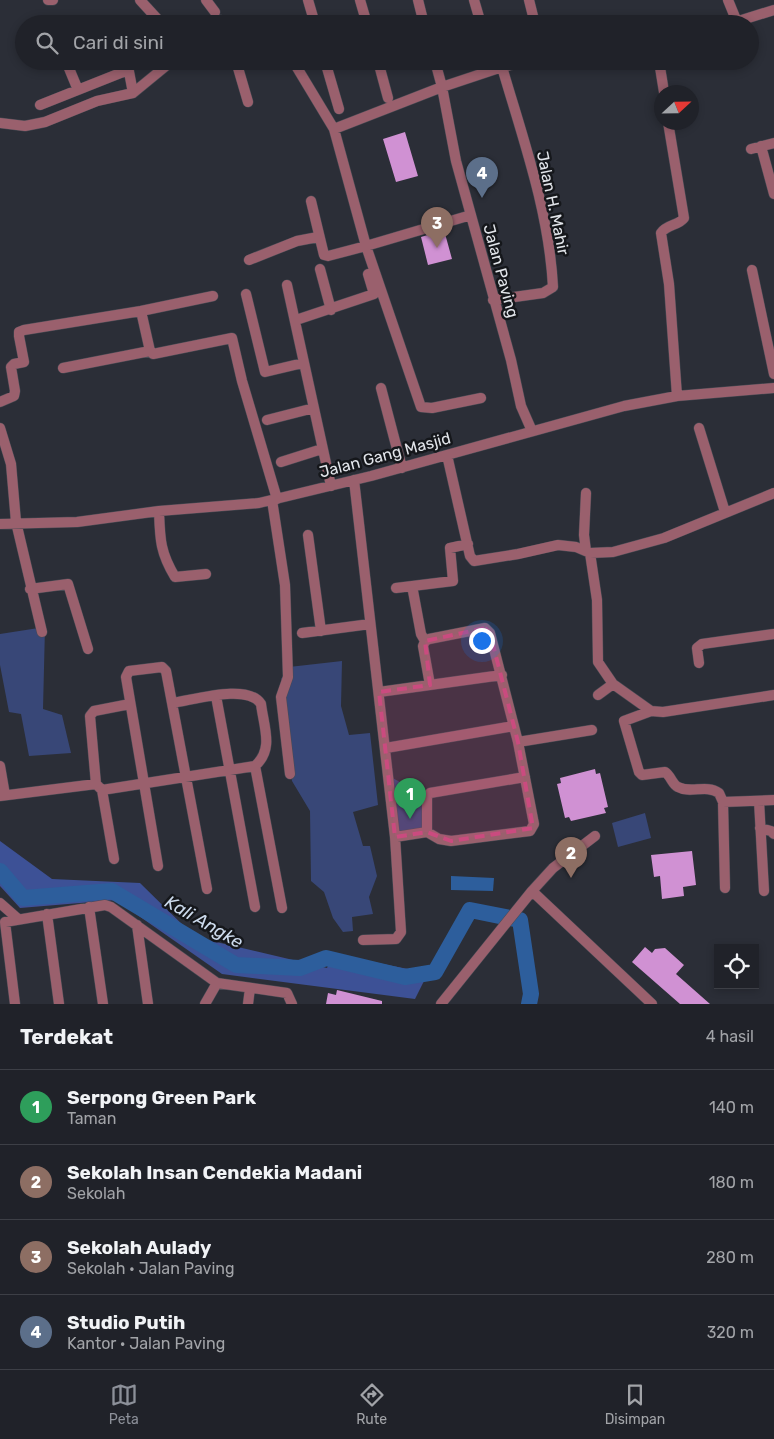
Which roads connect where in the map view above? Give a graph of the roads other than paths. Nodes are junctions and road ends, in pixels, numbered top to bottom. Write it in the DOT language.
graph roads {
  1 [pos="48,0"];
  2 [pos="53,0"];
  3 [pos="140,0"];
  4 [pos="206,0"];
  5 [pos="308,0"];
  6 [pos="360,0"];
  7 [pos="418,0"];
  8 [pos="474,0"];
  9 [pos="529,0"];
  10 [pos="728,0"];
  11 [pos="774,10"];
  12 [pos="154,15"];
  13 [pos="216,15"];
  14 [pos="312,15"];
  15 [pos="364,15"];
  16 [pos="422,15"];
  17 [pos="478,15"];
  18 [pos="533,15"];
  19 [pos="731,15"];
  20 [pos="758,15"];
  21 [pos="70,70"];
  22 [pos="120,70"];
  23 [pos="129,70"];
  24 [pos="160,70"];
  25 [pos="239,70"];
  26 [pos="298,70"];
  27 [pos="328,70"];
  28 [pos="380,70"];
  29 [pos="437,70"];
  30 [pos="493,70"];
  31 [pos="503,70"];
  32 [pos="661,70"];
  33 [pos="663,85"];
  34 [pos="442,87"];
  35 [pos="78,90"];
  36 [pos="132,92"];
  37 [pos="388,98"];
  38 [pos="248,102"];
  39 [pos="40,105"];
  40 [pos="339,109"];
  41 [pos="0,123"];
  42 [pos="334,129"];
  43 [pos="669,130"];
  44 [pos="774,143"];
  45 [pos="761,146"];
  46 [pos="751,150"];
  47 [pos="774,194"];
  48 [pos="311,201"];
  49 [pos="471,215"];
  50 [pos="318,237"];
  51 [pos="364,251"];
  52 [pos="249,260"];
  53 [pos="320,270"];
  54 [pos="752,270"];
  55 [pos="287,285"];
  56 [pos="246,294"];
  57 [pos="213,296"];
  58 [pos="493,300"];
  59 [pos="331,310"];
  60 [pos="142,311"];
  61 [pos="296,320"];
  62 [pos="150,351"];
  63 [pos="303,362"];
  64 [pos="63,368"];
  65 [pos="774,374"];
  66 [pos="381,388"];
  67 [pos="774,389"];
  68 [pos="678,396"];
  69 [pos="481,398"];
  70 [pos="0,402"];
  71 [pos="314,408"];
  72 [pos="267,420"];
  73 [pos="0,428"];
  74 [pos="700,428"];
  75 [pos="532,431"];
  76 [pos="322,449"];
  77 [pos="447,455"];
  78 [pos="281,462"];
  79 [pos="402,468"];
  80 [pos="354,480"];
  81 [pos="332,486"];
  82 [pos="586,493"];
  83 [pos="774,493"];
  84 [pos="275,499"];
  85 [pos="160,511"];
  86 [pos="725,512"];
  87 [pos="16,522"];
  88 [pos="0,524"];
  89 [pos="308,535"];
  90 [pos="468,544"];
  91 [pos="588,552"];
  92 [pos="206,574"];
  93 [pos="396,588"];
  94 [pos="30,589"];
  95 [pos="413,591"];
  96 [pos="370,624"];
  97 [pos="321,631"];
  98 [pos="42,632"];
  99 [pos="302,633"];
  100 [pos="774,634"];
  101 [pos="425,642"];
  102 [pos="88,649"];
  103 [pos="699,662"];
  104 [pos="502,675"];
  105 [pos="613,684"];
  106 [pos="430,685"];
  107 [pos="379,692"];
  108 [pos="598,695"];
  109 [pos="774,695"];
  110 [pos="216,696"];
  111 [pos="172,703"];
  112 [pos="130,704"];
  113 [pos="651,711"];
  114 [pos="514,726"];
  115 [pos="592,730"];
  116 [pos="518,742"];
  117 [pos="386,748"];
  118 [pos="0,766"];
  119 [pos="255,766"];
  120 [pos="229,770"];
  121 [pos="290,774"];
  122 [pos="186,777"];
  123 [pos="525,777"];
  124 [pos="144,784"];
  125 [pos="99,787"];
  126 [pos="3,796"];
  127 [pos="759,800"];
  128 [pos="774,800"];
  129 [pos="723,802"];
  130 [pos="760,828"];
  131 [pos="427,832"];
  132 [pos="774,834"];
  133 [pos="395,836"];
  134 [pos="595,836"];
  135 [pos="114,859"];
  136 [pos="158,866"];
  137 [pos="726,888"];
  138 [pos="207,889"];
  139 [pos="532,891"];
  140 [pos="764,892"];
  141 [pos="0,903"];
  142 [pos="89,907"];
  143 [pos="255,907"];
  144 [pos="282,908"];
  145 [pos="47,914"];
  146 [pos="17,918"];
  147 [pos="2,922"];
  148 [pos="137,925"];
  149 [pos="363,940"];
  150 [pos="217,983"];
  151 [pos="250,988"];
  152 [pos="148,1003"];
  153 [pos="15,1004"];
  154 [pos="59,1004"];
  155 [pos="103,1004"];
  156 [pos="205,1004"];
  157 [pos="248,1004"];
  158 [pos="292,1004"];
  159 [pos="441,1004"];
  160 [pos="652,1004"];
  1 -- 2 [label="street"];
  3 -- 12 [label="street"];
  4 -- 13 [label="street"];
  5 -- 14 [label="street"];
  6 -- 15 [label="street"];
  7 -- 16 [label="street"];
  8 -- 17 [label="street"];
  9 -- 18 [label="street"];
  10 -- 19 [label="street"];
  11 -- 20 [label="street"];
  21 -- 35 [label="street"];
  22 -- 35 [label="street"];
  23 -- 36 [label="street"];
  24 -- 36 [label="street"];
  25 -- 38 [label="street"];
  26 -- 42 [label="street"];
  27 -- 40 [label="street"];
  28 -- 37 [label="street"];
  29 -- 34 [label="street, Jalan Paving"];
  30 -- 34 [label="street"];
  31 -- 58 [label="street, Jalan H. Mahir"];
  32 -- 33 [label="street"];
  34 -- 42 [label="street"];
  34 -- 49 [label="street, Jalan Paving"];
  35 -- 39 [label="street"];
  36 -- 41 [label="street"];
  42 -- 51 [label="street"];
  43 -- 68 [label="street"];
  44 -- 45 [label="street"];
  45 -- 46 [label="street"];
  45 -- 47 [label="street"];
  48 -- 50 [label="street"];
  49 -- 51 [label="street"];
  49 -- 58 [label="street, Jalan Paving"];
  50 -- 51 [label="street"];
  50 -- 52 [label="street"];
  51 -- 59 [label="street"];
  51 -- 69 [label="street"];
  53 -- 59 [label="street"];
  54 -- 65 [label="street"];
  55 -- 61 [label="street"];
  56 -- 63 [label="street"];
  57 -- 60 [label="street"];
  58 -- 75 [label="street, Jalan Paving"];
  59 -- 61 [label="street"];
  60 -- 62 [label="street"];
  60 -- 70 [label="street"];
  61 -- 63 [label="street"];
  62 -- 64 [label="street"];
  62 -- 84 [label="street"];
  63 -- 71 [label="street"];
  66 -- 79 [label="street"];
  67 -- 68 [label="street, Jalan Gang Masjid"];
  68 -- 75 [label="street, Jalan Gang Masjid"];
  71 -- 72 [label="street"];
  71 -- 76 [label="street"];
  73 -- 87 [label="street"];
  74 -- 86 [label="street"];
  75 -- 77 [label="street, Jalan Gang Masjid"];
  76 -- 78 [label="street"];
  76 -- 81 [label="street"];
  77 -- 79 [label="street, Jalan Gang Masjid"];
  77 -- 90 [label="street"];
  79 -- 80 [label="street, Jalan Gang Masjid"];
  80 -- 81 [label="street, Jalan Gang Masjid"];
  80 -- 96 [label="street"];
  81 -- 84 [label="street, Jalan Gang Masjid"];
  82 -- 91 [label="street"];
  83 -- 86 [label="street"];
  84 -- 85 [label="street, Jalan Gang Masjid"];
  84 -- 121 [label="street"];
  85 -- 87 [label="street, Jalan Gang Masjid"];
  85 -- 92 [label="street"];
  86 -- 91 [label="street"];
  87 -- 88 [label="street, Jalan Gang Masjid"];
  87 -- 94 [label="street"];
  89 -- 97 [label="street"];
  90 -- 91 [label="street"];
  90 -- 93 [label="street"];
  91 -- 105 [label="street"];
  94 -- 98 [label="street"];
  94 -- 102 [label="street"];
  95 -- 101 [label="street"];
  96 -- 97 [label="street"];
  96 -- 107 [label="street"];
  97 -- 99 [label="street"];
  100 -- 103 [label="street"];
  101 -- 104 [label="street"];
  101 -- 106 [label="street"];
  104 -- 106 [label="street"];
  104 -- 114 [label="street"];
  105 -- 108 [label="street"];
  105 -- 113 [label="street"];
  106 -- 107 [label="street"];
  107 -- 117 [label="street"];
  109 -- 113 [label="street"];
  110 -- 111 [label="street"];
  110 -- 119 [label="street"];
  110 -- 120 [label="street"];
  111 -- 112 [label="street"];
  111 -- 122 [label="street"];
  112 -- 124 [label="street"];
  112 -- 125 [label="street"];
  113 -- 129 [label="street"];
  114 -- 116 [label="street"];
  114 -- 117 [label="street"];
  115 -- 116 [label="street"];
  116 -- 123 [label="street"];
  117 -- 133 [label="street"];
  118 -- 126 [label="street"];
  119 -- 120 [label="street"];
  119 -- 144 [label="street"];
  120 -- 122 [label="street"];
  120 -- 143 [label="street"];
  122 -- 124 [label="street"];
  122 -- 138 [label="street"];
  123 -- 131 [label="street"];
  123 -- 131 [label="street"];
  124 -- 125 [label="street"];
  124 -- 136 [label="street"];
  125 -- 126 [label="street"];
  125 -- 135 [label="street"];
  127 -- 128 [label="street"];
  127 -- 129 [label="street"];
  127 -- 130 [label="street"];
  129 -- 137 [label="street"];
  130 -- 132 [label="street"];
  130 -- 140 [label="street"];
  131 -- 133 [label="street"];
  133 -- 149 [label="street"];
  134 -- 139 [label="street"];
  139 -- 159 [label="street"];
  139 -- 160 [label="street"];
  141 -- 146 [label="street"];
  142 -- 145 [label="street"];
  142 -- 148 [label="street"];
  142 -- 155 [label="street"];
  145 -- 146 [label="street"];
  145 -- 154 [label="street"];
  146 -- 147 [label="street"];
  147 -- 153 [label="street"];
  148 -- 150 [label="street"];
  148 -- 152 [label="street"];
  150 -- 151 [label="street"];
  150 -- 156 [label="street"];
  151 -- 157 [label="street"];
  151 -- 158 [label="street"];
}
